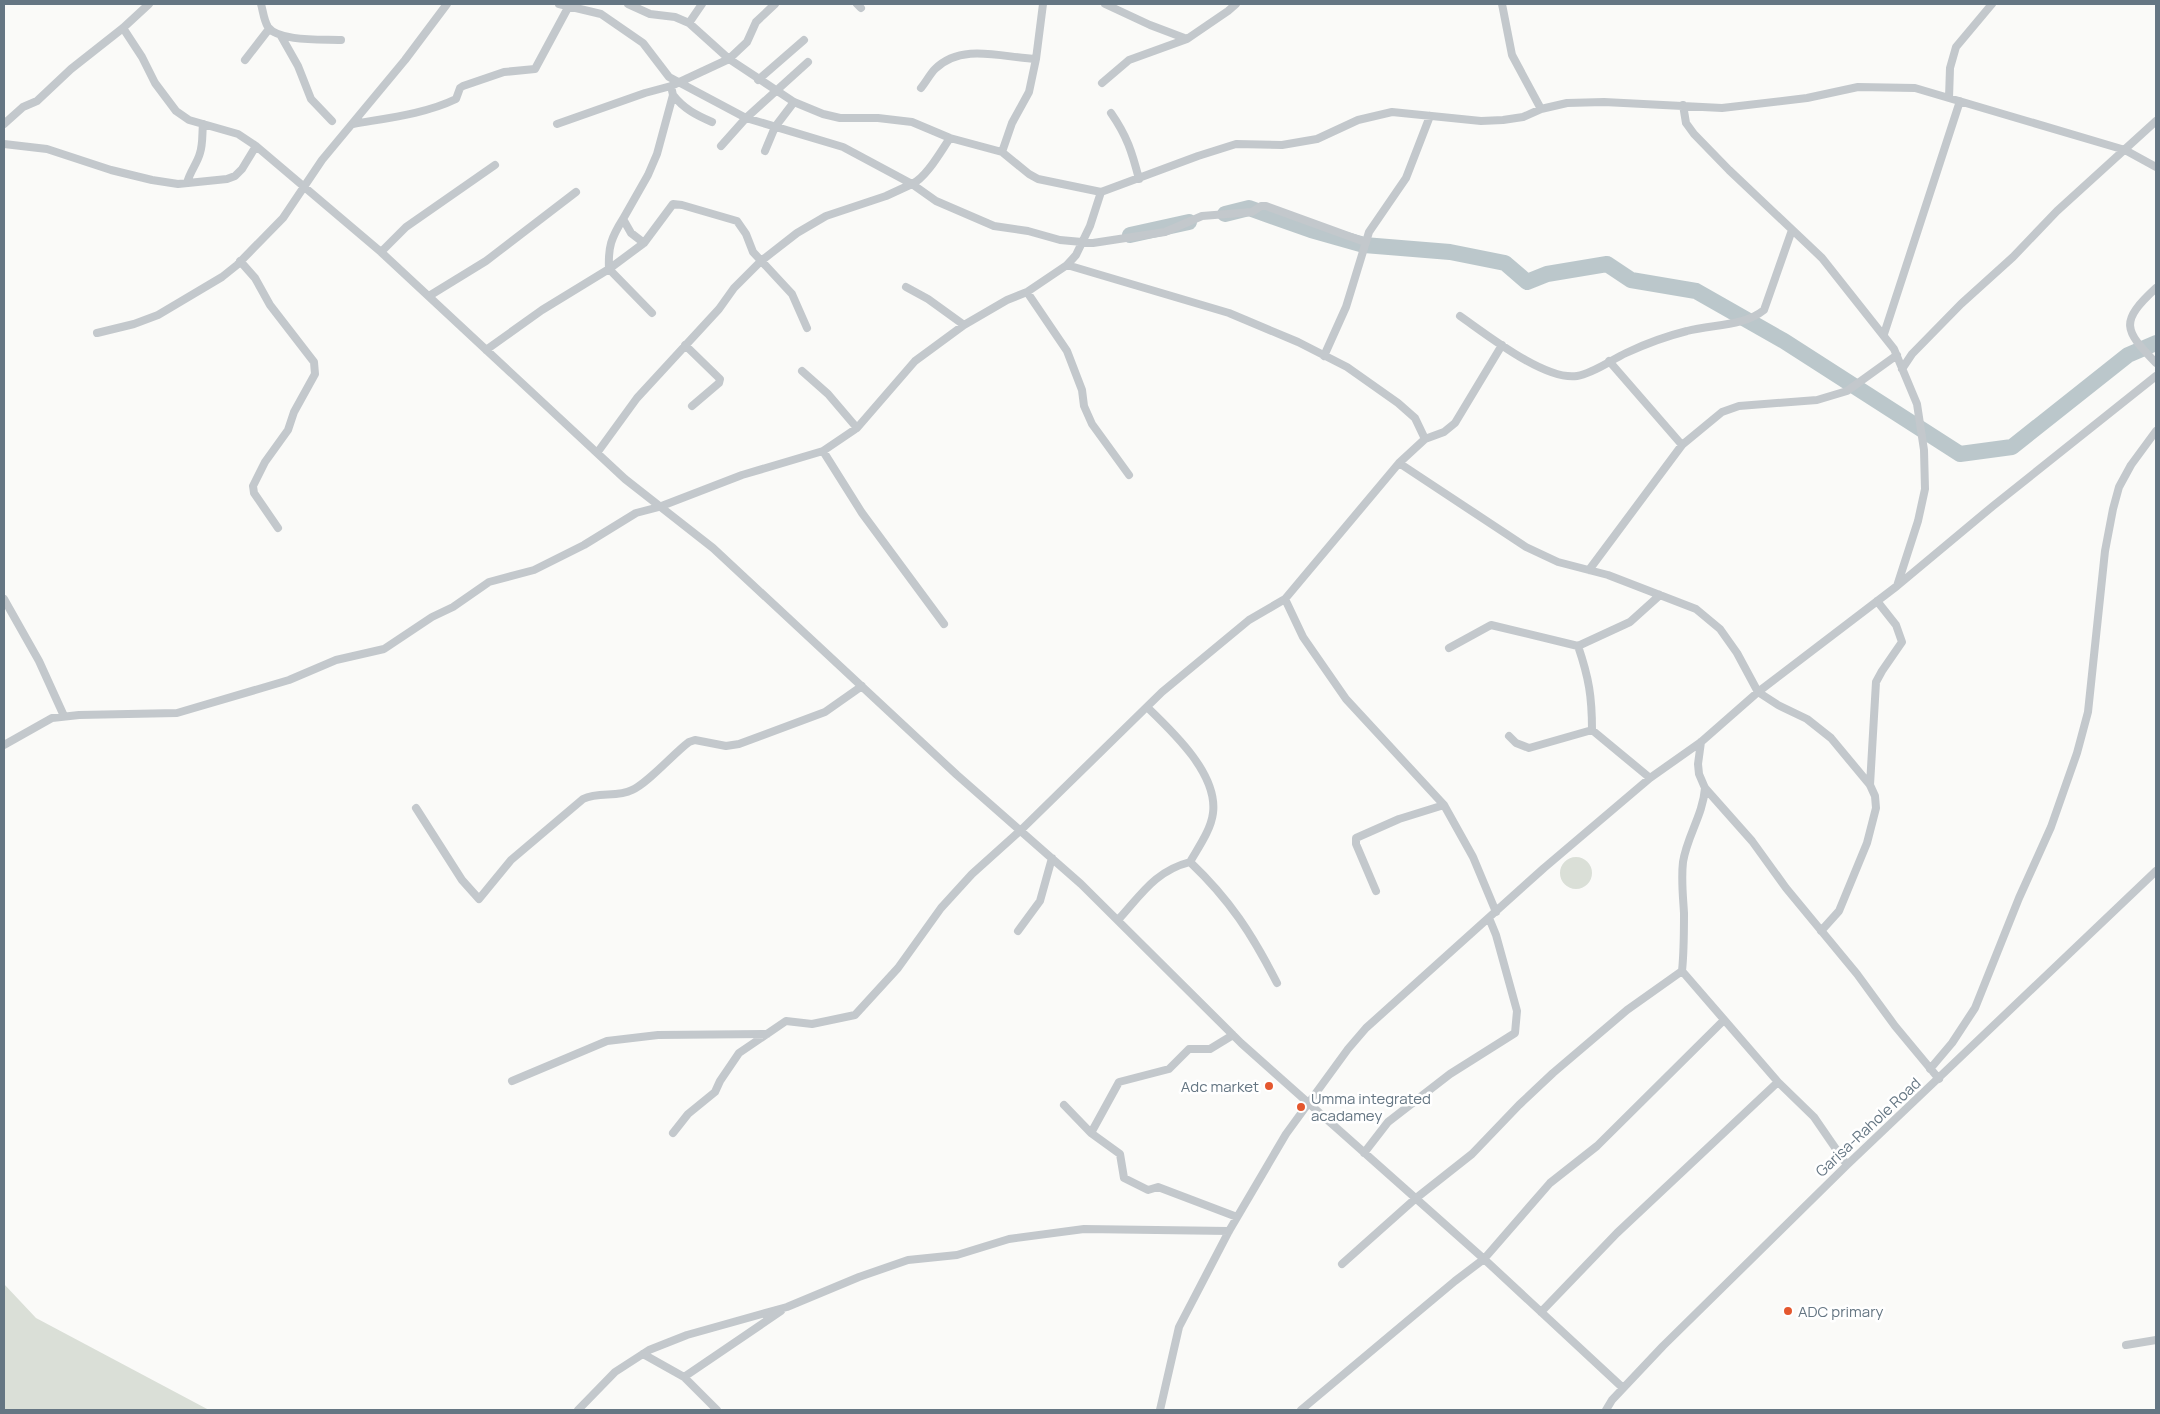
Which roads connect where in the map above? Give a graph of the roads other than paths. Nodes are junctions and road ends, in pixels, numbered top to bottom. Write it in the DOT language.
graph roads {
  1 [pos="149,4"];
  2 [pos="262,4"];
  3 [pos="447,4"];
  4 [pos="559,4"];
  5 [pos="628,4"];
  6 [pos="702,4"];
  7 [pos="775,4"];
  8 [pos="1043,4"];
  9 [pos="1105,4"];
  10 [pos="1502,4"];
  11 [pos="1992,4"];
  12 [pos="569,5"];
  13 [pos="1231,5"];
  14 [pos="689,23"];
  15 [pos="123,28"];
  16 [pos="270,29"];
  17 [pos="281,36"];
  18 [pos="1187,39"];
  19 [pos="341,40"];
  20 [pos="804,40"];
  21 [pos="729,59"];
  22 [pos="1036,59"];
  23 [pos="245,60"];
  24 [pos="808,62"];
  25 [pos="758,80"];
  26 [pos="1102,83"];
  27 [pos="674,84"];
  28 [pos="921,88"];
  29 [pos="775,91"];
  30 [pos="674,95"];
  31 [pos="1949,98"];
  32 [pos="1960,101"];
  33 [pos="794,102"];
  34 [pos="1683,105"];
  35 [pos="1541,109"];
  36 [pos="1111,113"];
  37 [pos="1430,116"];
  38 [pos="746,118"];
  39 [pos="332,121"];
  40 [pos="2156,121"];
  41 [pos="712,122"];
  42 [pos="4,124"];
  43 [pos="203,124"];
  44 [pos="353,124"];
  45 [pos="557,124"];
  46 [pos="775,127"];
  47 [pos="950,138"];
  48 [pos="4,144"];
  49 [pos="256,146"];
  50 [pos="721,146"];
  51 [pos="2125,150"];
  52 [pos="765,151"];
  53 [pos="1002,152"];
  54 [pos="495,166"];
  55 [pos="2156,167"];
  56 [pos="1139,179"];
  57 [pos="187,183"];
  58 [pos="912,184"];
  59 [pos="305,186"];
  60 [pos="576,192"];
  61 [pos="1101,192"];
  62 [pos="623,219"];
  63 [pos="1792,230"];
  64 [pos="1081,242"];
  65 [pos="1365,242"];
  66 [pos="644,243"];
  67 [pos="381,252"];
  68 [pos="761,260"];
  69 [pos="240,261"];
  70 [pos="1067,265"];
  71 [pos="609,269"];
  72 [pos="906,287"];
  73 [pos="2156,288"];
  74 [pos="1027,292"];
  75 [pos="429,296"];
  76 [pos="652,313"];
  77 [pos="1460,316"];
  78 [pos="964,325"];
  79 [pos="807,328"];
  80 [pos="97,333"];
  81 [pos="1884,334"];
  82 [pos="685,345"];
  83 [pos="1502,345"];
  84 [pos="486,350"];
  85 [pos="1897,355"];
  86 [pos="1324,356"];
  87 [pos="1609,361"];
  88 [pos="2156,363"];
  89 [pos="1902,369"];
  90 [pos="802,371"];
  91 [pos="2156,376"];
  92 [pos="692,406"];
  93 [pos="857,428"];
  94 [pos="2156,431"];
  95 [pos="1425,438"];
  96 [pos="1682,445"];
  97 [pos="823,451"];
  98 [pos="597,454"];
  99 [pos="1399,463"];
  100 [pos="1129,476"];
  101 [pos="659,507"];
  102 [pos="278,528"];
  103 [pos="1589,570"];
  104 [pos="1897,586"];
  105 [pos="1660,595"];
  106 [pos="4,599"];
  107 [pos="1285,599"];
  108 [pos="1877,602"];
  109 [pos="944,624"];
  110 [pos="1578,646"];
  111 [pos="1449,648"];
  112 [pos="862,686"];
  113 [pos="1758,692"];
  114 [pos="1147,708"];
  115 [pos="64,716"];
  116 [pos="1592,730"];
  117 [pos="1509,736"];
  118 [pos="1701,742"];
  119 [pos="4,745"];
  120 [pos="1650,778"];
  121 [pos="1870,784"];
  122 [pos="1705,788"];
  123 [pos="1444,805"];
  124 [pos="416,808"];
  125 [pos="1021,830"];
  126 [pos="1052,858"];
  127 [pos="1190,862"];
  128 [pos="2156,871"];
  129 [pos="1376,891"];
  130 [pos="1496,912"];
  131 [pos="1489,918"];
  132 [pos="1118,920"];
  133 [pos="1018,931"];
  134 [pos="1821,931"];
  135 [pos="1682,971"];
  136 [pos="1277,983"];
  137 [pos="1724,1020"];
  138 [pos="767,1034"];
  139 [pos="1233,1034"];
  140 [pos="1930,1069"];
  141 [pos="1939,1079"];
  142 [pos="512,1081"];
  143 [pos="1778,1082"];
  144 [pos="1308,1103"];
  145 [pos="1064,1105"];
  146 [pos="673,1133"];
  147 [pos="1091,1133"];
  148 [pos="1364,1153"];
  149 [pos="1847,1165"];
  150 [pos="1415,1199"];
  151 [pos="1237,1217"];
  152 [pos="1229,1230"];
  153 [pos="1484,1259"];
  154 [pos="1342,1264"];
  155 [pos="787,1307"];
  156 [pos="1541,1312"];
  157 [pos="2156,1340"];
  158 [pos="2126,1345"];
  159 [pos="643,1354"];
  160 [pos="684,1377"];
  161 [pos="1623,1388"];
  162 [pos="578,1410"];
  163 [pos="717,1410"];
  164 [pos="1160,1410"];
  165 [pos="1301,1410"];
  166 [pos="1606,1410"];
  1 -- 15 [label="street"];
  2 -- 16 [label="street"];
  3 -- 44 [label="street"];
  4 -- 12 [label="street"];
  5 -- 14 [label="street"];
  6 -- 14 [label="street"];
  7 -- 21 [label="street"];
  8 -- 22 [label="street"];
  9 -- 18 [label="street"];
  10 -- 35 [label="street"];
  11 -- 31 [label="street"];
  12 -- 27 [label="street"];
  12 -- 44 [label="street"];
  13 -- 18 [label="street"];
  14 -- 21 [label="street"];
  15 -- 42 [label="street"];
  15 -- 43 [label="street"];
  16 -- 17 [label="street"];
  16 -- 23 [label="street"];
  17 -- 19 [label="street"];
  17 -- 39 [label="street"];
  18 -- 26 [label="street"];
  20 -- 25 [label="street"];
  21 -- 25 [label="street"];
  21 -- 27 [label="street"];
  22 -- 28 [label="street"];
  22 -- 53 [label="street"];
  24 -- 29 [label="street"];
  25 -- 29 [label="street"];
  27 -- 30 [label="street"];
  27 -- 38 [label="street"];
  27 -- 45 [label="street"];
  29 -- 33 [label="street"];
  29 -- 38 [label="street"];
  30 -- 41 [label="street"];
  30 -- 62 [label="street"];
  31 -- 32 [label="street"];
  31 -- 34 [label="street"];
  32 -- 51 [label="street"];
  32 -- 81 [label="street"];
  33 -- 46 [label="street"];
  33 -- 47 [label="street"];
  34 -- 35 [label="street"];
  34 -- 63 [label="street"];
  35 -- 37 [label="street"];
  36 -- 56 [label="street"];
  37 -- 56 [label="street"];
  37 -- 65 [label="street"];
  38 -- 46 [label="street"];
  38 -- 50 [label="street"];
  40 -- 51 [label="street"];
  43 -- 49 [label="street"];
  43 -- 57 [label="street"];
  44 -- 59 [label="street"];
  46 -- 52 [label="street"];
  46 -- 58 [label="street"];
  47 -- 53 [label="street"];
  47 -- 58 [label="street"];
  48 -- 57 [label="street"];
  49 -- 57 [label="street"];
  49 -- 59 [label="street"];
  51 -- 55 [label="street"];
  51 -- 89 [label="street"];
  53 -- 61 [label="street"];
  54 -- 67 [label="street"];
  56 -- 61 [label="street"];
  58 -- 64 [label="street"];
  58 -- 68 [label="street"];
  59 -- 67 [label="street"];
  59 -- 69 [label="street"];
  60 -- 75 [label="street"];
  61 -- 64 [label="street"];
  62 -- 66 [label="street"];
  62 -- 71 [label="street"];
  63 -- 81 [label="street"];
  63 -- 87 [label="street"];
  64 -- 65 [label="street"];
  64 -- 70 [label="street"];
  65 -- 86 [label="street"];
  66 -- 68 [label="street"];
  66 -- 71 [label="street"];
  67 -- 75 [label="street"];
  68 -- 79 [label="street"];
  68 -- 82 [label="street"];
  69 -- 80 [label="street"];
  69 -- 102 [label="street"];
  70 -- 74 [label="street"];
  70 -- 86 [label="street"];
  71 -- 76 [label="street"];
  71 -- 84 [label="street"];
  72 -- 78 [label="street"];
  73 -- 88 [label="street"];
  74 -- 78 [label="street"];
  74 -- 100 [label="street"];
  75 -- 84 [label="street"];
  77 -- 83 [label="street"];
  78 -- 93 [label="street"];
  81 -- 85 [label="street"];
  82 -- 92 [label="street"];
  82 -- 98 [label="street"];
  83 -- 87 [label="street"];
  83 -- 95 [label="street"];
  84 -- 98 [label="street"];
  85 -- 89 [label="street"];
  85 -- 96 [label="street"];
  86 -- 95 [label="street"];
  87 -- 96 [label="street"];
  89 -- 104 [label="street"];
  90 -- 93 [label="street"];
  91 -- 104 [label="street"];
  93 -- 97 [label="street"];
  94 -- 140 [label="street"];
  95 -- 99 [label="street"];
  96 -- 103 [label="street"];
  97 -- 101 [label="street"];
  97 -- 109 [label="street"];
  98 -- 101 [label="street"];
  99 -- 103 [label="street"];
  99 -- 107 [label="street"];
  101 -- 112 [label="street"];
  101 -- 115 [label="street"];
  103 -- 105 [label="street"];
  104 -- 108 [label="street"];
  105 -- 110 [label="street"];
  105 -- 113 [label="street"];
  106 -- 115 [label="street"];
  107 -- 114 [label="street"];
  107 -- 123 [label="street"];
  108 -- 113 [label="street"];
  108 -- 121 [label="street"];
  110 -- 111 [label="street"];
  110 -- 116 [label="street"];
  112 -- 124 [label="street"];
  112 -- 125 [label="street"];
  113 -- 118 [label="street"];
  113 -- 121 [label="street"];
  114 -- 125 [label="street"];
  114 -- 127 [label="street"];
  115 -- 119 [label="street"];
  116 -- 117 [label="street"];
  116 -- 120 [label="street"];
  118 -- 120 [label="street"];
  118 -- 122 [label="street"];
  120 -- 130 [label="street"];
  121 -- 134 [label="street"];
  122 -- 134 [label="street"];
  122 -- 135 [label="street"];
  123 -- 129 [label="street"];
  123 -- 130 [label="street"];
  125 -- 126 [label="street"];
  125 -- 138 [label="street"];
  126 -- 132 [label="street"];
  126 -- 133 [label="street"];
  127 -- 132 [label="street"];
  127 -- 136 [label="street"];
  128 -- 141 [label="street, Garisa-Rahole Road"];
  130 -- 131 [label="street"];
  131 -- 144 [label="street"];
  131 -- 148 [label="street"];
  132 -- 139 [label="street"];
  134 -- 140 [label="street"];
  135 -- 137 [label="street"];
  135 -- 150 [label="street"];
  137 -- 143 [label="street"];
  137 -- 153 [label="street"];
  138 -- 142 [label="street"];
  138 -- 146 [label="street"];
  139 -- 144 [label="street"];
  139 -- 147 [label="street"];
  140 -- 141 [label="street"];
  141 -- 149 [label="street, Garisa-Rahole Road"];
  143 -- 149 [label="street"];
  143 -- 156 [label="street"];
  144 -- 148 [label="street"];
  144 -- 151 [label="street"];
  145 -- 147 [label="street"];
  147 -- 151 [label="street"];
  148 -- 150 [label="street"];
  149 -- 161 [label="street, Garisa-Rahole Road"];
  150 -- 153 [label="street"];
  150 -- 154 [label="street"];
  151 -- 152 [label="street"];
  152 -- 155 [label="street"];
  152 -- 164 [label="street"];
  153 -- 156 [label="street"];
  153 -- 165 [label="street"];
  155 -- 159 [label="street"];
  155 -- 160 [label="street"];
  156 -- 161 [label="street"];
  157 -- 158 [label="street"];
  159 -- 160 [label="street"];
  159 -- 162 [label="street"];
  160 -- 163 [label="street"];
  161 -- 166 [label="street, Garisa-Rahole Road"];
}
